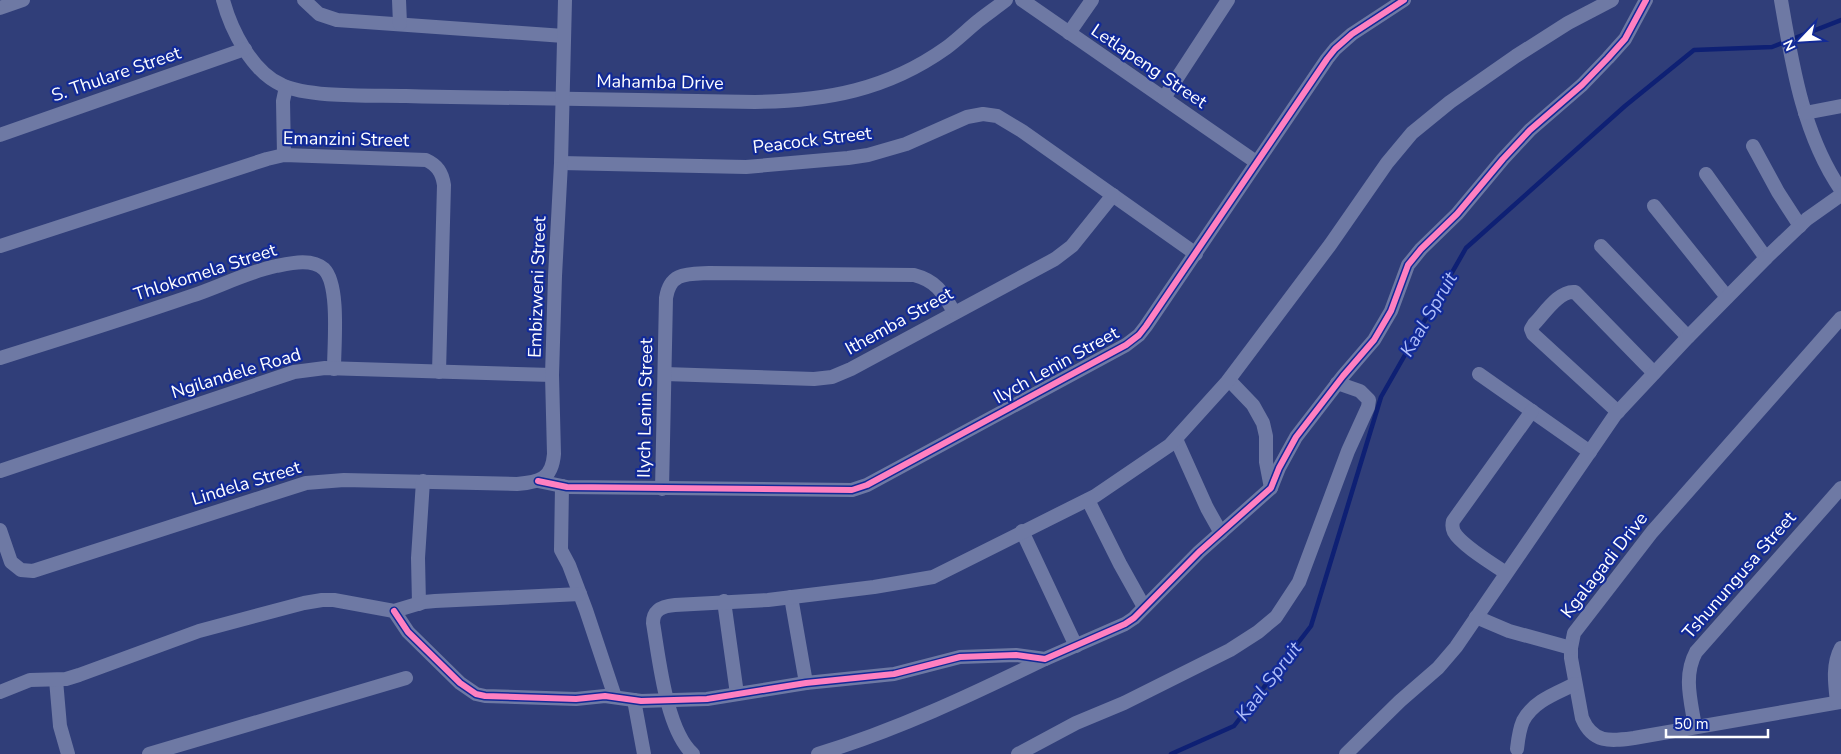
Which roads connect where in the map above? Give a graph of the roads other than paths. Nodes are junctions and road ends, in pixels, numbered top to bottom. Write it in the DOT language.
graph roads {
  1 [pos="23,0"];
  2 [pos="223,0"];
  3 [pos="304,0"];
  4 [pos="399,0"];
  5 [pos="565,0"];
  6 [pos="1006,0"];
  7 [pos="1022,0"];
  8 [pos="1092,0"];
  9 [pos="1228,0"];
  10 [pos="1404,0"];
  11 [pos="1612,0"];
  12 [pos="1646,0"];
  13 [pos="1781,0"];
  14 [pos="0,8"];
  15 [pos="400,24"];
  16 [pos="1069,33"];
  17 [pos="564,36"];
  18 [pos="245,49"];
  19 [pos="286,87"];
  20 [pos="1164,98"];
  21 [pos="561,100"];
  22 [pos="1841,106"];
  23 [pos="1806,114"];
  24 [pos="0,135"];
  25 [pos="1753,146"];
  26 [pos="284,155"];
  27 [pos="1256,162"];
  28 [pos="561,163"];
  29 [pos="1706,174"];
  30 [pos="1841,190"];
  31 [pos="1113,195"];
  32 [pos="1654,206"];
  33 [pos="1800,226"];
  34 [pos="0,246"];
  35 [pos="1601,246"];
  36 [pos="1196,254"];
  37 [pos="1766,258"];
  38 [pos="1727,297"];
  39 [pos="954,312"];
  40 [pos="1841,318"];
  41 [pos="1688,337"];
  42 [pos="0,358"];
  43 [pos="334,369"];
  44 [pos="439,372"];
  45 [pos="1654,373"];
  46 [pos="665,374"];
  47 [pos="1479,374"];
  48 [pos="552,375"];
  49 [pos="1229,380"];
  50 [pos="1338,383"];
  51 [pos="1532,411"];
  52 [pos="1618,412"];
  53 [pos="1176,439"];
  54 [pos="1590,452"];
  55 [pos="0,471"];
  56 [pos="543,478"];
  57 [pos="423,481"];
  58 [pos="562,486"];
  59 [pos="1271,488"];
  60 [pos="1841,488"];
  61 [pos="662,489"];
  62 [pos="1088,500"];
  63 [pos="0,530"];
  64 [pos="1022,531"];
  65 [pos="1221,532"];
  66 [pos="1506,573"];
  67 [pos="580,594"];
  68 [pos="791,597"];
  69 [pos="724,601"];
  70 [pos="419,604"];
  71 [pos="1144,607"];
  72 [pos="394,611"];
  73 [pos="1476,617"];
  74 [pos="1076,646"];
  75 [pos="1571,648"];
  76 [pos="1841,648"];
  77 [pos="1045,658"];
  78 [pos="406,678"];
  79 [pos="56,680"];
  80 [pos="806,683"];
  81 [pos="1575,684"];
  82 [pos="0,692"];
  83 [pos="737,694"];
  84 [pos="615,697"];
  85 [pos="634,700"];
  86 [pos="666,701"];
  87 [pos="1839,702"];
  88 [pos="1695,727"];
  89 [pos="1516,749"];
  90 [pos="68,754"];
  91 [pos="149,754"];
  92 [pos="644,754"];
  93 [pos="693,754"];
  94 [pos="818,754"];
  95 [pos="1018,754"];
  96 [pos="1346,754"];
  1 -- 14 [label="street"];
  2 -- 18 [label="street, Mahamba Drive"];
  3 -- 15 [label="street"];
  4 -- 15 [label="street"];
  5 -- 17 [label="street, Embizweni Street"];
  6 -- 21 [label="street, Mahamba Drive"];
  7 -- 16 [label="street, Letlapeng Street"];
  8 -- 16 [label="street"];
  9 -- 20 [label="street"];
  10 -- 27 [label="street, Ilych Lenin Street"];
  11 -- 49 [label="street"];
  12 -- 50 [label="street"];
  13 -- 23 [label="street"];
  15 -- 17 [label="street"];
  16 -- 20 [label="street, Letlapeng Street"];
  17 -- 21 [label="street, Embizweni Street"];
  18 -- 19 [label="street, Mahamba Drive"];
  18 -- 24 [label="street, S. Thulare Street"];
  19 -- 21 [label="street, Mahamba Drive"];
  19 -- 26 [label="street"];
  20 -- 27 [label="street, Letlapeng Street"];
  21 -- 28 [label="street, Embizweni Street"];
  22 -- 23 [label="street"];
  23 -- 30 [label="street"];
  25 -- 33 [label="street"];
  26 -- 34 [label="street, Emanzini Street"];
  26 -- 44 [label="street, Emanzini Street"];
  27 -- 36 [label="street, Ilych Lenin Street"];
  28 -- 31 [label="street, Peacock Street"];
  28 -- 48 [label="street, Embizweni Street"];
  29 -- 37 [label="street"];
  30 -- 33 [label="street"];
  31 -- 36 [label="street, Peacock Street"];
  31 -- 39 [label="street, Ithemba Street"];
  32 -- 38 [label="street"];
  33 -- 37 [label="street"];
  35 -- 41 [label="street"];
  36 -- 61 [label="street, Ilych Lenin Street"];
  37 -- 38 [label="street"];
  38 -- 41 [label="street"];
  39 -- 46 [label="street, Ithemba Street"];
  39 -- 46 [label="street, Ilych Lenin Street"];
  40 -- 75 [label="street, Kgalagadi Drive"];
  41 -- 45 [label="street"];
  42 -- 43 [label="street, Thlokomela Street"];
  43 -- 44 [label="street, Ngilandele Road"];
  43 -- 55 [label="street, Ngilandele Road"];
  44 -- 48 [label="street, Ngilandele Road"];
  45 -- 52 [label="street"];
  45 -- 52 [label="street"];
  46 -- 61 [label="street, Ilych Lenin Street"];
  47 -- 51 [label="street"];
  48 -- 56 [label="street, Embizweni Street"];
  49 -- 53 [label="street"];
  49 -- 59 [label="street"];
  50 -- 59 [label="street"];
  50 -- 95 [label="street"];
  51 -- 54 [label="street"];
  51 -- 66 [label="street"];
  52 -- 54 [label="street"];
  53 -- 62 [label="street"];
  53 -- 65 [label="street"];
  54 -- 66 [label="street"];
  56 -- 57 [label="street, Lindela Street"];
  56 -- 58 [label="street, Lindela Street"];
  57 -- 63 [label="street, Lindela Street"];
  57 -- 70 [label="street"];
  58 -- 61 [label="street, Lindela Street"];
  58 -- 67 [label="street"];
  59 -- 65 [label="street"];
  60 -- 88 [label="street, Tshunungusa Street"];
  62 -- 64 [label="street"];
  62 -- 71 [label="street"];
  64 -- 68 [label="street"];
  64 -- 74 [label="street"];
  65 -- 71 [label="street"];
  66 -- 73 [label="street"];
  67 -- 70 [label="street"];
  67 -- 84 [label="street"];
  68 -- 69 [label="street"];
  68 -- 80 [label="street"];
  69 -- 83 [label="street"];
  69 -- 86 [label="street"];
  70 -- 72 [label="street"];
  71 -- 74 [label="street"];
  72 -- 79 [label="street"];
  72 -- 84 [label="street"];
  73 -- 75 [label="street"];
  73 -- 96 [label="street"];
  74 -- 77 [label="street"];
  75 -- 81 [label="street, Kgalagadi Drive"];
  76 -- 87 [label="street"];
  77 -- 80 [label="street"];
  77 -- 94 [label="street"];
  78 -- 91 [label="street"];
  79 -- 82 [label="street"];
  79 -- 90 [label="street"];
  80 -- 83 [label="street"];
  81 -- 88 [label="street, Kgalagadi Drive"];
  81 -- 89 [label="street"];
  83 -- 86 [label="street"];
  84 -- 85 [label="street"];
  85 -- 86 [label="street"];
  85 -- 92 [label="street"];
  86 -- 93 [label="street"];
  87 -- 88 [label="street, Kgalagadi Drive"];
}
